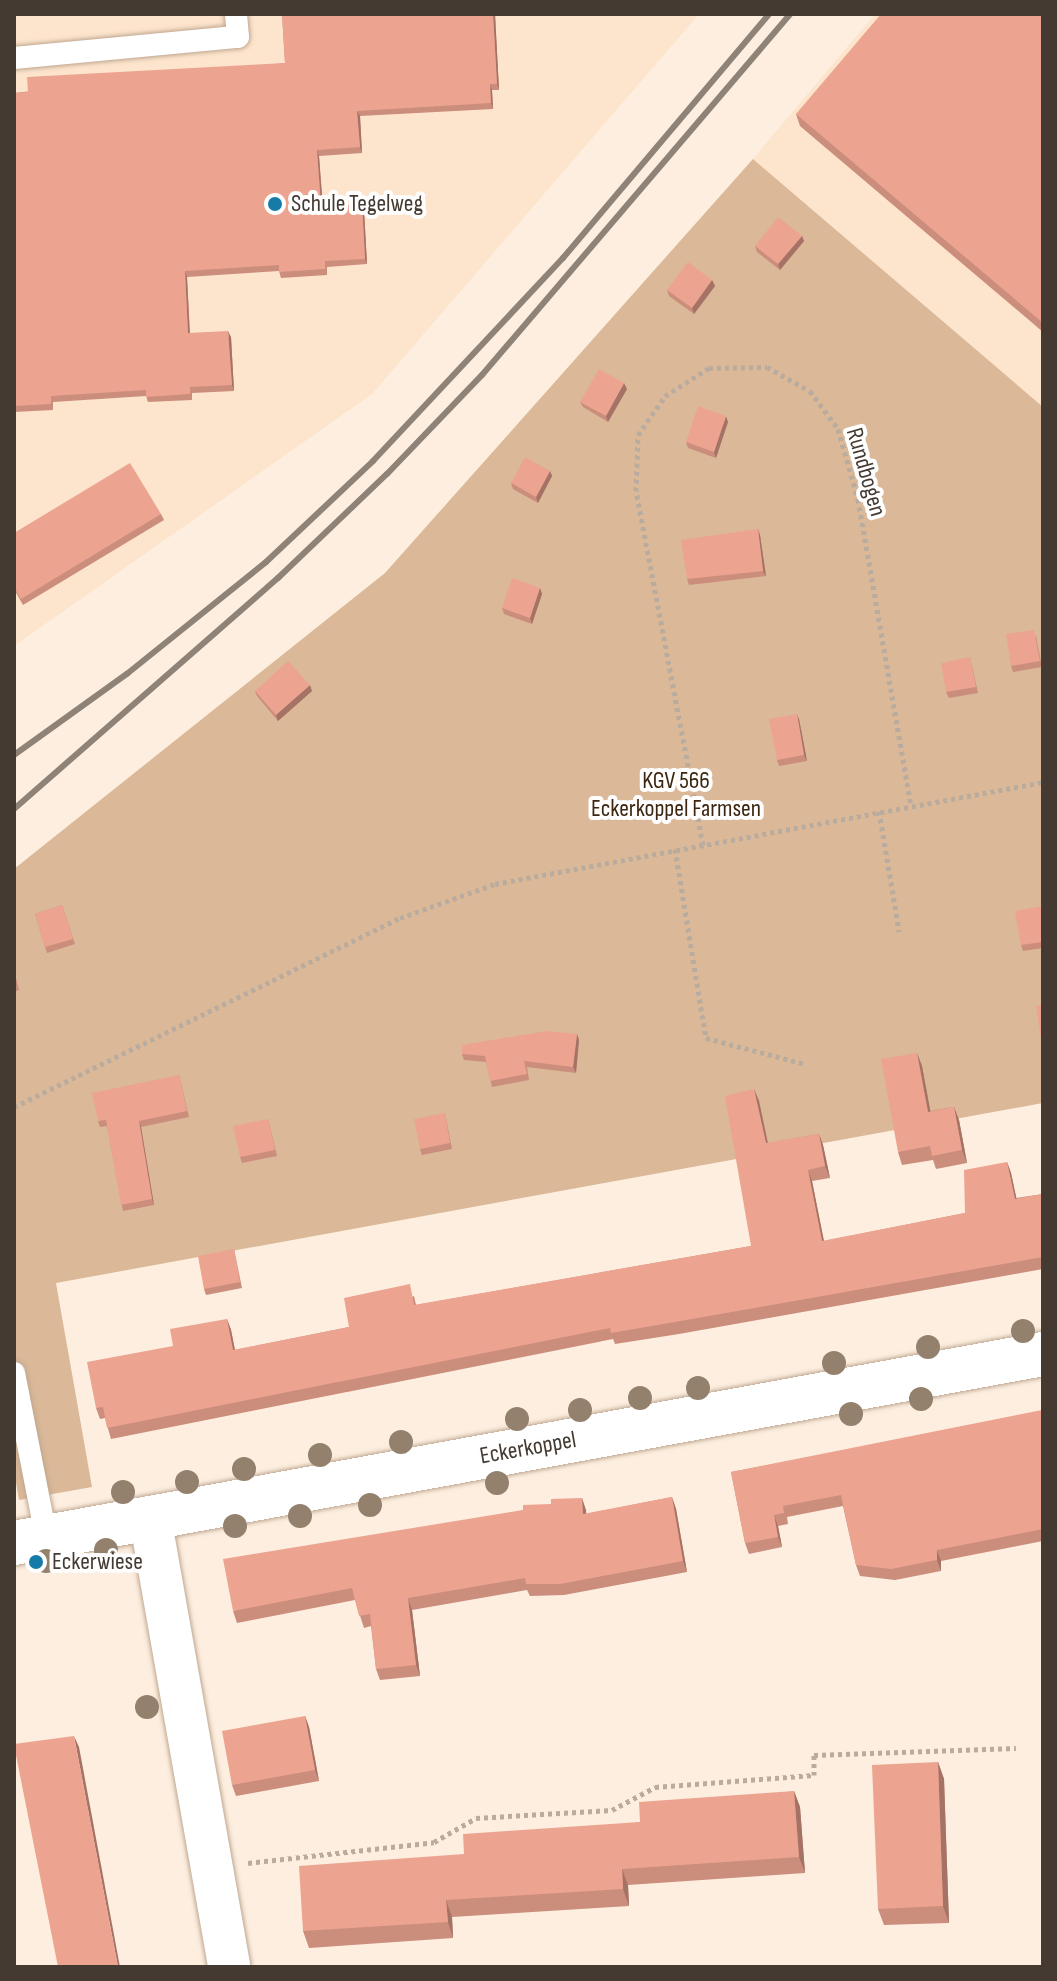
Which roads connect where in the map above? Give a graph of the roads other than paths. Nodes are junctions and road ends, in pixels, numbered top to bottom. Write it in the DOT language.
graph roads {
  1 [pos="236,14"];
  2 [pos="14,58"];
  3 [pos="1043,1354"];
  4 [pos="14,1373"];
  5 [pos="150,1517"];
  6 [pos="30,1540"];
  7 [pos="229,1967"];
  1 -- 2 [label="lane"];
  3 -- 5 [label="street, Eckerkoppel"];
  4 -- 6 [label="lane"];
  5 -- 6 [label="street, Eckerkoppel"];
  5 -- 7 [label="street"];
}
